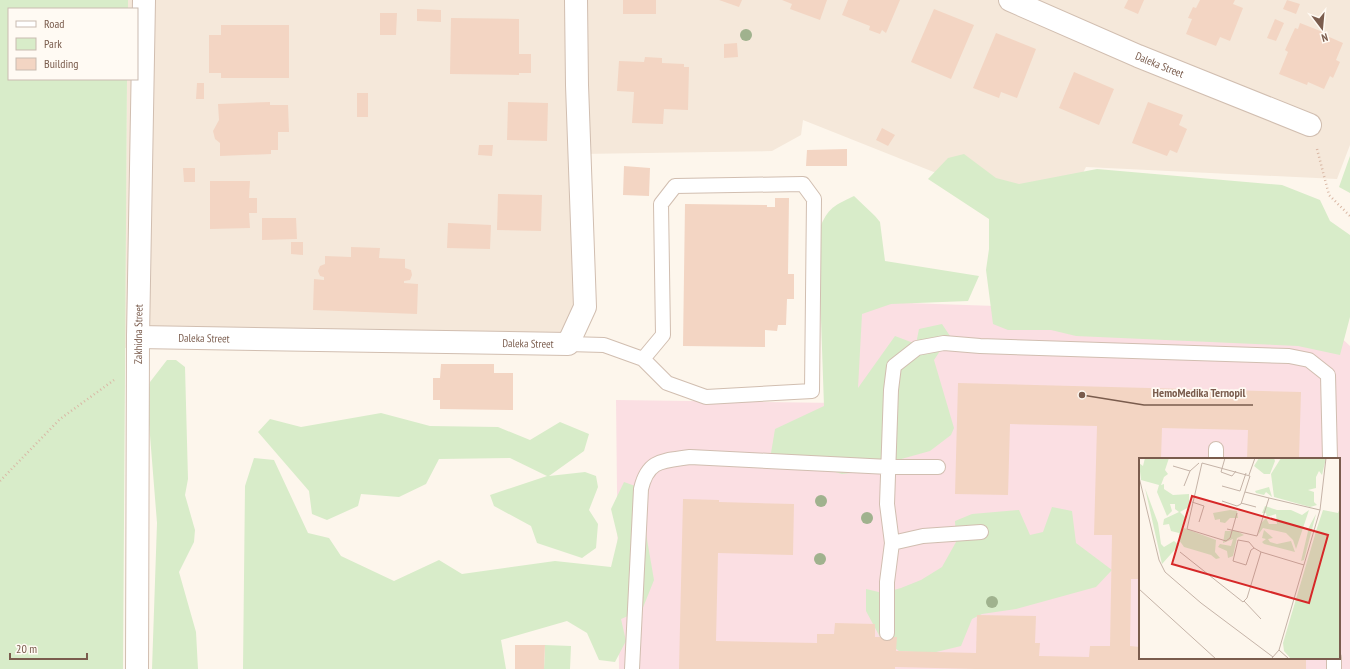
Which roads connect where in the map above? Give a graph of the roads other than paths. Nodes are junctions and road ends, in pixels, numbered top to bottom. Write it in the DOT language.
graph roads {
  1 [pos="144,0"];
  2 [pos="576,0"];
  3 [pos="1010,0"];
  4 [pos="1310,125"];
  5 [pos="138,337"];
  6 [pos="568,344"];
  7 [pos="643,359"];
  8 [pos="1330,458"];
  9 [pos="889,467"];
  10 [pos="938,467"];
  11 [pos="981,532"];
  12 [pos="892,543"];
  13 [pos="887,633"];
  14 [pos="137,669"];
  15 [pos="632,669"];
  1 -- 5 [label="street, Zakhidna Street"];
  2 -- 6 [label="street, Daleka Street"];
  3 -- 4 [label="street, Daleka Street"];
  5 -- 6 [label="street, Daleka Street"];
  5 -- 14 [label="street, Zakhidna Street"];
  6 -- 7 [label="lane"];
  7 -- 7 [label="lane"];
  8 -- 9 [label="lane"];
  9 -- 10 [label="lane"];
  9 -- 12 [label="lane"];
  9 -- 15 [label="lane"];
  11 -- 12 [label="lane"];
  12 -- 13 [label="lane"];
}
